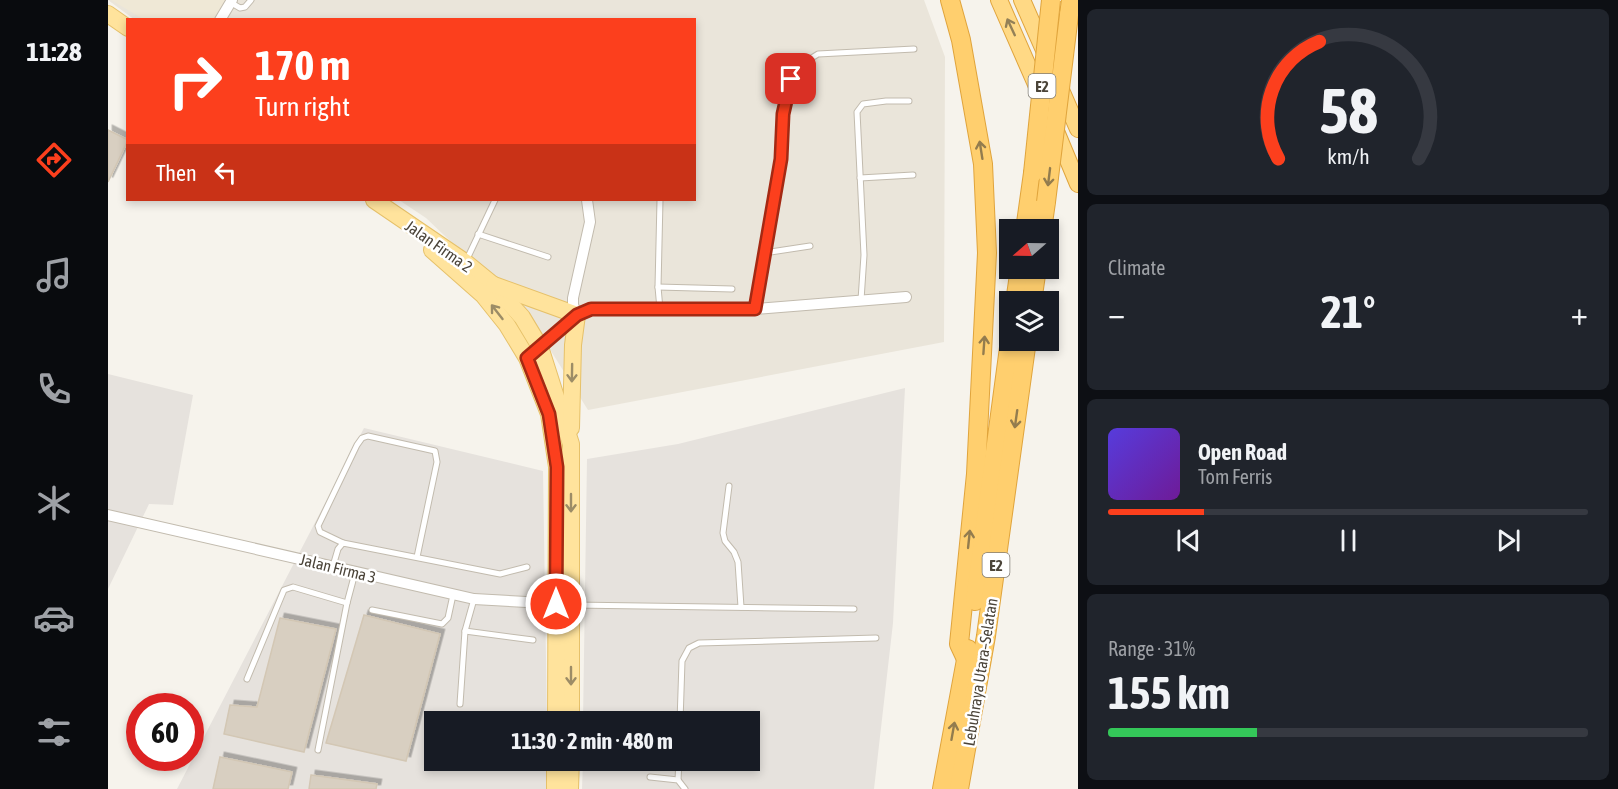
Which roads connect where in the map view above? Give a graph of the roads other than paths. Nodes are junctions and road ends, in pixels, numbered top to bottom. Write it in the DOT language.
graph roads {
  1 [pos="251,0"];
  2 [pos="950,0"];
  3 [pos="999,0"];
  4 [pos="1022,0"];
  5 [pos="1051,0"];
  6 [pos="231,1"];
  7 [pos="1070,8"];
  8 [pos="108,14"];
  9 [pos="221,18"];
  10 [pos="126,27"];
  11 [pos="914,49"];
  12 [pos="909,101"];
  13 [pos="1078,129"];
  14 [pos="913,175"];
  15 [pos="860,178"];
  16 [pos="1078,184"];
  17 [pos="375,201"];
  18 [pos="494,201"];
  19 [pos="587,201"];
  20 [pos="660,201"];
  21 [pos="1027,219"];
  22 [pos="1044,219"];
  23 [pos="478,234"];
  24 [pos="810,246"];
  25 [pos="764,253"];
  26 [pos="548,257"];
  27 [pos="462,268"];
  28 [pos="492,285"];
  29 [pos="658,287"];
  30 [pos="732,289"];
  31 [pos="906,297"];
  32 [pos="861,302"];
  33 [pos="660,309"];
  34 [pos="755,309"];
  35 [pos="577,315"];
  36 [pos="540,347"];
  37 [pos="1008,351"];
  38 [pos="1025,351"];
  39 [pos="527,358"];
  40 [pos="571,444"];
  41 [pos="729,486"];
  42 [pos="108,515"];
  43 [pos="343,543"];
  44 [pos="417,557"];
  45 [pos="333,566"];
  46 [pos="527,567"];
  47 [pos="355,573"];
  48 [pos="453,595"];
  49 [pos="474,599"];
  50 [pos="347,603"];
  51 [pos="564,604"];
  52 [pos="741,607"];
  53 [pos="854,609"];
  54 [pos="372,610"];
  55 [pos="465,631"];
  56 [pos="876,638"];
  57 [pos="533,640"];
  58 [pos="966,659"];
  59 [pos="248,679"];
  60 [pos="460,704"];
  61 [pos="557,711"];
  62 [pos="570,711"];
  63 [pos="680,711"];
  64 [pos="318,750"];
  65 [pos="555,771"];
  66 [pos="571,771"];
  67 [pos="678,771"];
  68 [pos="650,777"];
  69 [pos="678,780"];
  70 [pos="555,789"];
  71 [pos="570,789"];
  72 [pos="685,789"];
  73 [pos="942,789"];
  74 [pos="959,789"];
  1 -- 6 [label="lane"];
  58 -- 2 [label="highway, one-way"];
  16 -- 3 [label="highway, one-way"];
  4 -- 13 [label="highway"];
  5 -- 21 [label="highway, E2, bridge"];
  6 -- 9 [label="street"];
  7 -- 22 [label="highway, E2, one-way, bridge"];
  8 -- 10 [label="main road"];
  11 -- 25 [label="lane"];
  12 -- 15 [label="lane"];
  14 -- 15 [label="lane"];
  15 -- 32 [label="lane"];
  17 -- 27 [label="main road, Jalan Firma 2"];
  18 -- 23 [label="lane"];
  19 -- 35 [label="street"];
  20 -- 29 [label="lane"];
  23 -- 26 [label="lane"];
  23 -- 27 [label="lane"];
  24 -- 25 [label="lane"];
  25 -- 34 [label="lane"];
  27 -- 28 [label="main road, Jalan Firma 2"];
  39 -- 27 [label="main road, Jalan Firma 2, one-way"];
  28 -- 35 [label="main road"];
  28 -- 36 [label="main road, Jalan Firma 2"];
  29 -- 30 [label="lane"];
  29 -- 33 [label="lane"];
  31 -- 32 [label="street"];
  32 -- 34 [label="street"];
  33 -- 34 [label="street"];
  33 -- 35 [label="street"];
  35 -- 36 [label="street"];
  35 -- 40 [label="main road, one-way"];
  36 -- 39 [label="street"];
  36 -- 40 [label="main road, Jalan Firma 2"];
  37 -- 58 [label="highway, Lebuhraya Utara–Selatan / E2"];
  38 -- 74 [label="highway, Lebuhraya Utara–Selatan / E2, one-way"];
  39 -- 51 [label="main road, Jalan Firma 2"];
  40 -- 51 [label="main road, Jalan Firma 2, one-way"];
  41 -- 52 [label="lane"];
  42 -- 45 [label="street, Jalan Firma 3"];
  43 -- 44 [label="lane"];
  43 -- 44 [label="lane"];
  43 -- 45 [label="lane"];
  44 -- 46 [label="lane"];
  45 -- 47 [label="street, Jalan Firma 3"];
  47 -- 48 [label="street, Jalan Firma 3"];
  47 -- 50 [label="lane"];
  48 -- 49 [label="street, Jalan Firma 3"];
  48 -- 54 [label="lane"];
  49 -- 51 [label="street, Jalan Firma 3"];
  49 -- 55 [label="lane"];
  50 -- 59 [label="lane"];
  50 -- 64 [label="lane"];
  51 -- 52 [label="lane"];
  51 -- 61 [label="main road, Jalan Firma 2"];
  51 -- 62 [label="main road, Jalan Firma 2, one-way"];
  52 -- 53 [label="lane"];
  55 -- 57 [label="lane"];
  55 -- 60 [label="lane"];
  56 -- 63 [label="lane"];
  73 -- 58 [label="highway, Lebuhraya Utara–Selatan / E2, one-way"];
  65 -- 70 [label="main road"];
  66 -- 71 [label="main road"];
  67 -- 69 [label="lane"];
  68 -- 69 [label="lane"];
  69 -- 72 [label="lane"];
}
